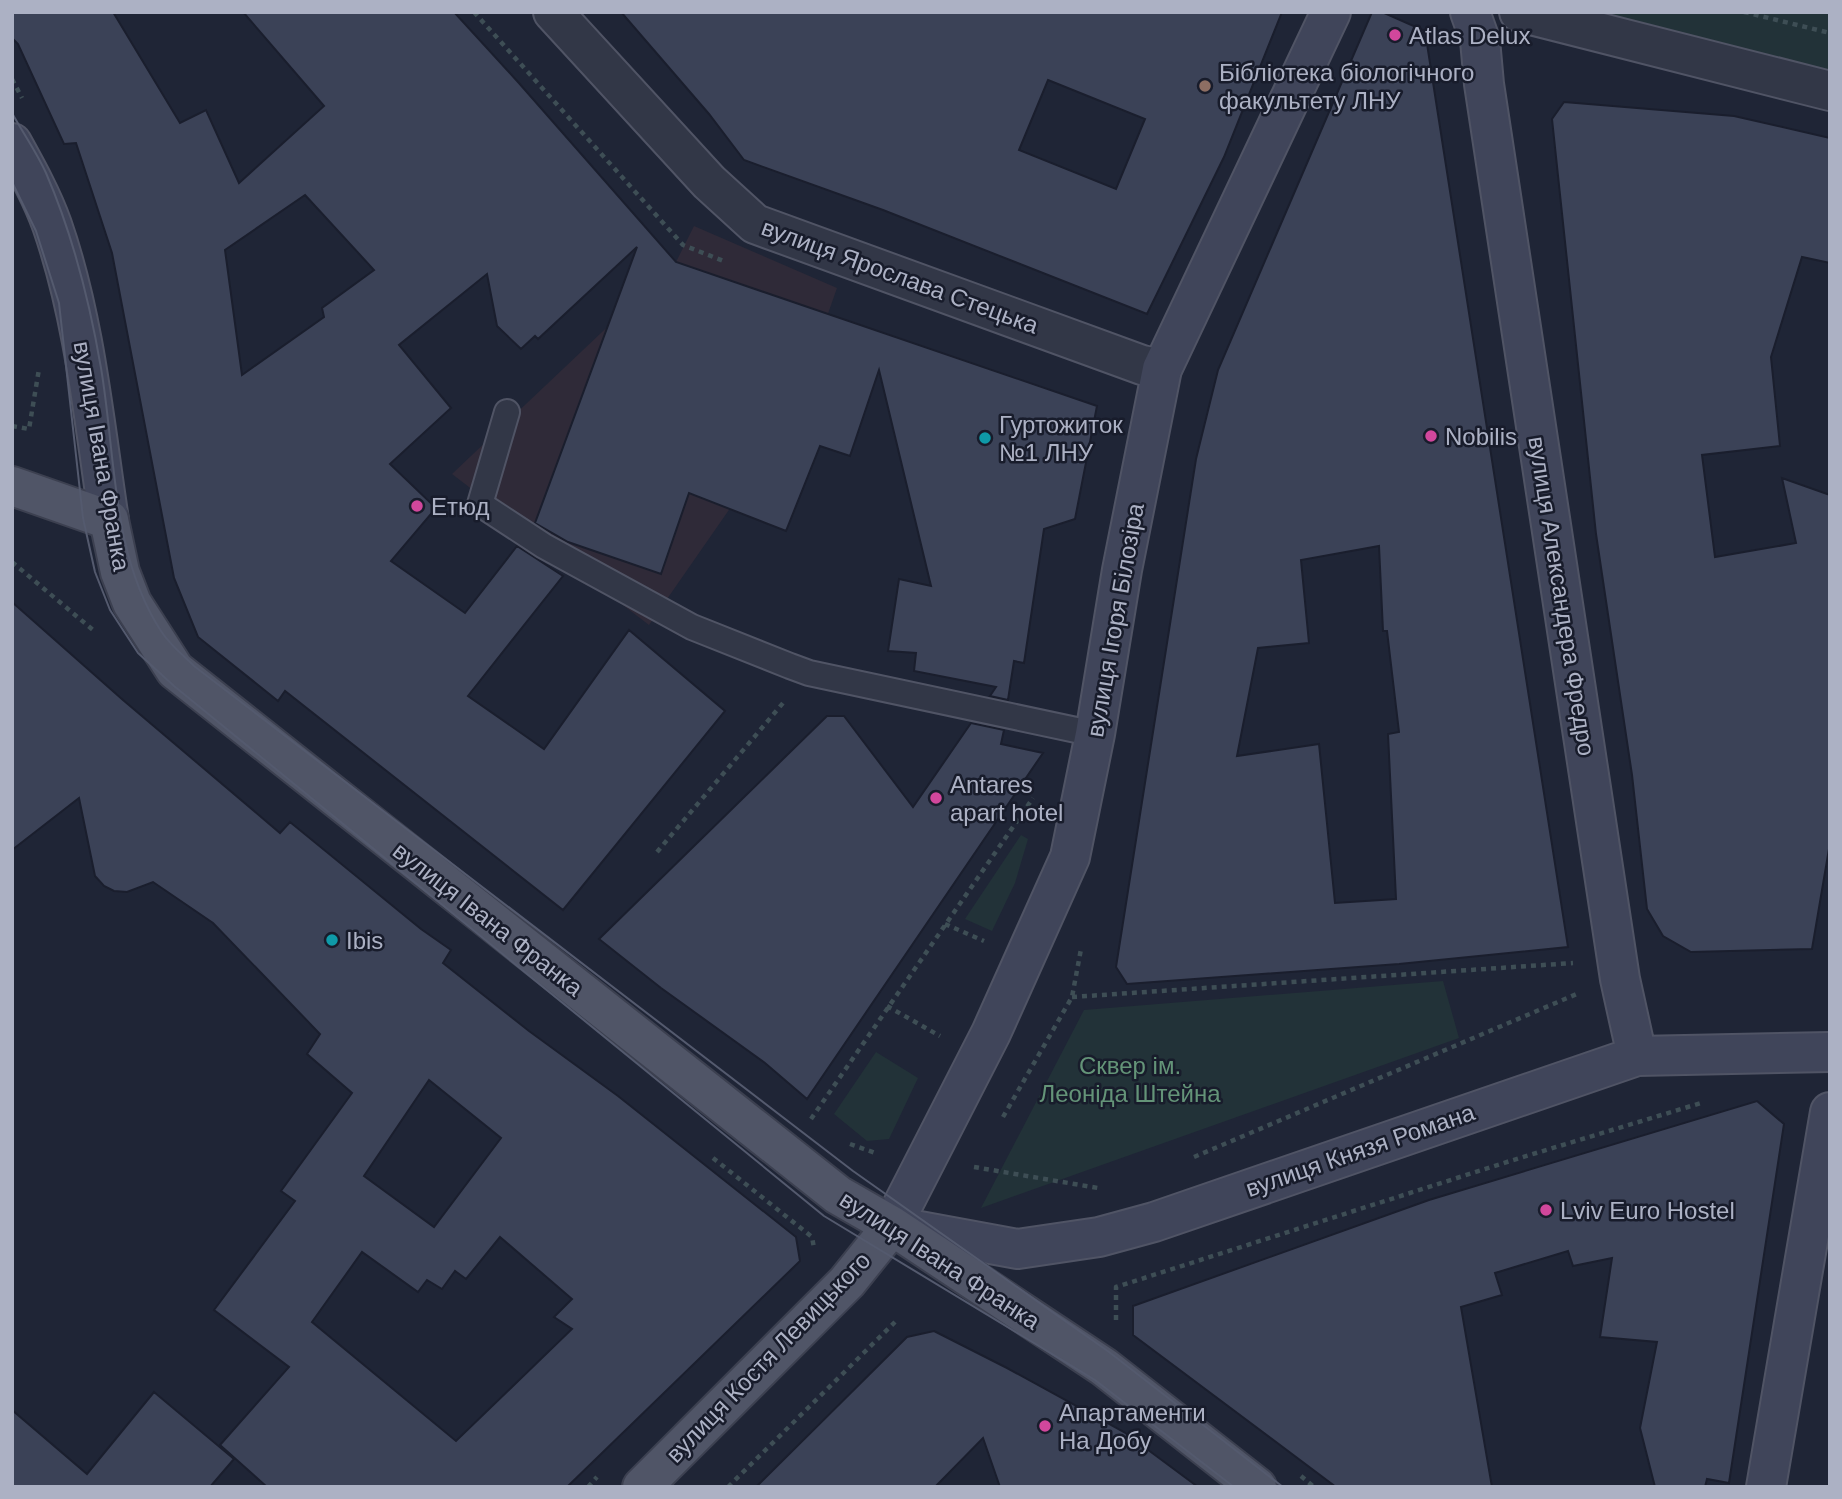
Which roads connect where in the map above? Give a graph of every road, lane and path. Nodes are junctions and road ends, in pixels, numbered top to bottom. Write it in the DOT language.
graph roads {
  1 [pos="553,12"];
  2 [pos="1331,12"];
  3 [pos="1470,12"];
  4 [pos="1519,12"];
  5 [pos="1744,12"];
  6 [pos="1830,33"];
  7 [pos="1830,91"];
  8 [pos="12,144"];
  9 [pos="1162,369"];
  10 [pos="507,412"];
  11 [pos="12,486"];
  12 [pos="109,520"];
  13 [pos="809,673"];
  14 [pos="1095,734"];
  15 [pos="1040,788"];
  16 [pos="657,852"];
  17 [pos="945,924"];
  18 [pos="987,942"];
  19 [pos="1083,942"];
  20 [pos="1584,962"];
  21 [pos="1588,989"];
  22 [pos="1072,997"];
  23 [pos="887,1006"];
  24 [pos="950,1042"];
  25 [pos="1830,1052"];
  26 [pos="1637,1056"];
  27 [pos="1702,1103"];
  28 [pos="1830,1112"];
  29 [pos="999,1122"];
  30 [pos="807,1124"];
  31 [pos="842,1140"];
  32 [pos="882,1156"];
  33 [pos="980,1157"];
  34 [pos="1191,1158"];
  35 [pos="1101,1189"];
  36 [pos="892,1226"];
  37 [pos="895,1322"];
  38 [pos="1116,1331"];
  39 [pos="1293,1470"];
  40 [pos="642,1487"];
  41 [pos="728,1487"];
  42 [pos="1257,1487"];
  43 [pos="1314,1487"];
  44 [pos="1766,1487"];
  1 -- 9 [label="street, вулиця Ярослава Стецька"];
  2 -- 9 [label="street, вулиця Ігоря Білозіра"];
  3 -- 26 [label="street, вулиця Александера Фредро"];
  4 -- 7 [label="street"];
  5 -- 6 [label="path"];
  8 -- 12 [label="street, вулиця Івана Франка"];
  9 -- 14 [label="street, вулиця Ігоря Білозіра"];
  10 -- 13 [label="lane"];
  11 -- 12 [label="main road"];
  12 -- 36 [label="main road, вулиця Івана Франка"];
  13 -- 14 [label="lane"];
  13 -- 16 [label="path"];
  14 -- 36 [label="street, вулиця Ігоря Білозіра"];
  15 -- 17 [label="path"];
  17 -- 18 [label="path"];
  17 -- 23 [label="path"];
  19 -- 22 [label="path"];
  20 -- 22 [label="path"];
  21 -- 34 [label="path"];
  22 -- 29 [label="path"];
  23 -- 24 [label="path"];
  23 -- 30 [label="path"];
  25 -- 26 [label="street, вулиця Князя Романа"];
  26 -- 36 [label="street, вулиця Князя Романа"];
  27 -- 38 [label="path"];
  28 -- 44 [label="street"];
  31 -- 32 [label="path"];
  33 -- 35 [label="path"];
  36 -- 40 [label="main road, вулиця Костя Левицького"];
  36 -- 42 [label="main road, вулиця Івана Франка"];
  37 -- 41 [label="path"];
  39 -- 43 [label="path"];
}
